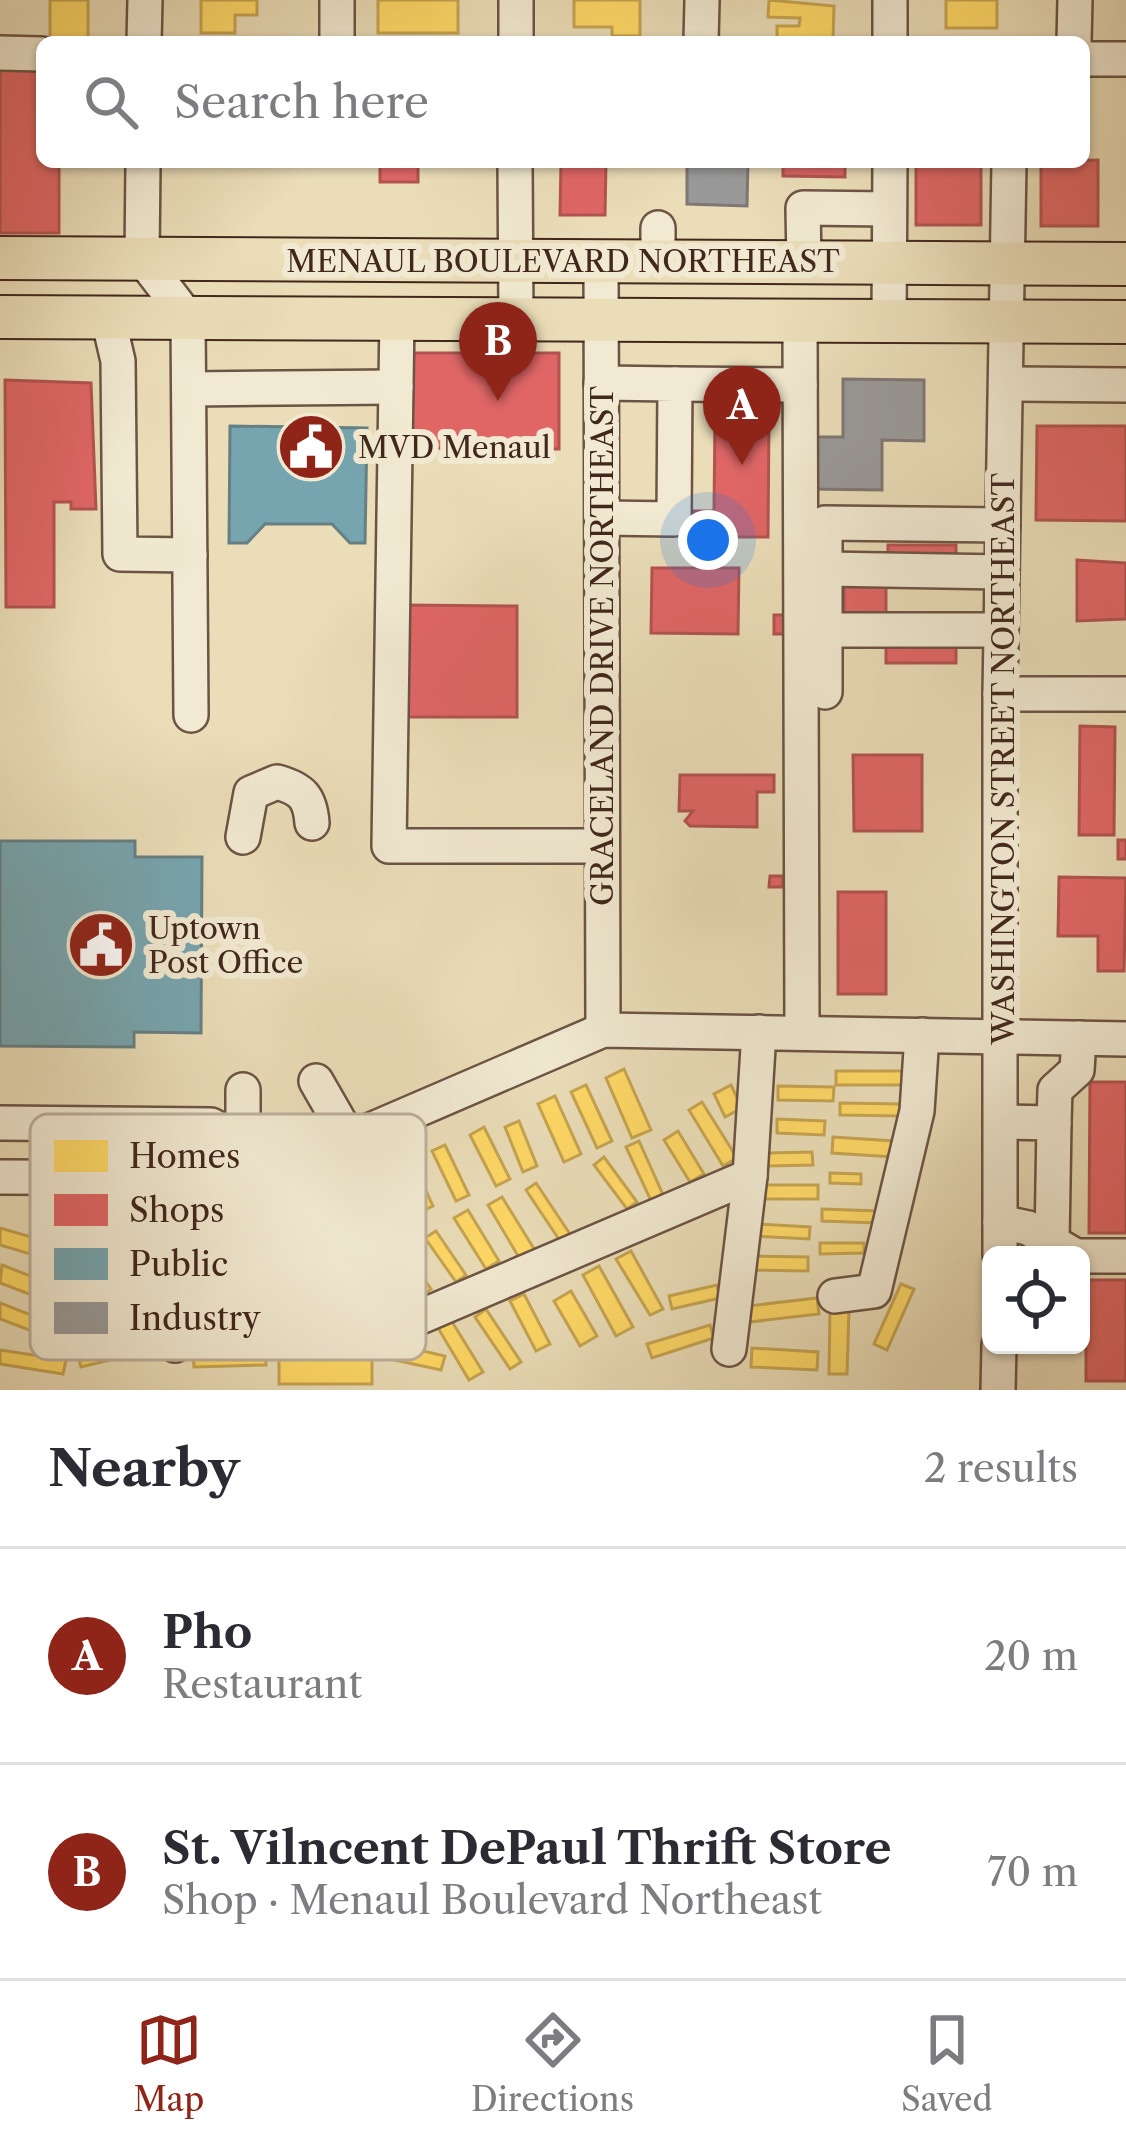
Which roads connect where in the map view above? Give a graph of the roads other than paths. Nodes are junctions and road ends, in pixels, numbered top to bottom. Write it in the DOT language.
graph roads {
  1 [pos="145,0"];
  2 [pos="337,0"];
  3 [pos="516,0"];
  4 [pos="702,0"];
  5 [pos="890,0"];
  6 [pos="1075,0"];
  7 [pos="144,36"];
  8 [pos="337,36"];
  9 [pos="516,36"];
  10 [pos="701,36"];
  11 [pos="890,36"];
  12 [pos="1074,36"];
  13 [pos="0,53"];
  14 [pos="36,54"];
  15 [pos="1090,58"];
  16 [pos="1126,59"];
  17 [pos="143,168"];
  18 [pos="515,168"];
  19 [pos="890,168"];
  20 [pos="1009,168"];
  21 [pos="890,209"];
  22 [pos="0,258"];
  23 [pos="142,259"];
  24 [pos="515,259"];
  25 [pos="601,262"];
  26 [pos="804,262"];
  27 [pos="889,263"];
  28 [pos="1008,264"];
  29 [pos="1126,264"];
  30 [pos="0,317"];
  31 [pos="108,318"];
  32 [pos="188,318"];
  33 [pos="397,318"];
  34 [pos="516,320"];
  35 [pos="1006,320"];
  36 [pos="601,321"];
  37 [pos="800,321"];
  38 [pos="889,321"];
  39 [pos="1126,322"];
  40 [pos="601,383"];
  41 [pos="675,384"];
  42 [pos="1006,384"];
  43 [pos="800,385"];
  44 [pos="1126,385"];
  45 [pos="396,387"];
  46 [pos="189,388"];
  47 [pos="602,518"];
  48 [pos="813,523"];
  49 [pos="1003,525"];
  50 [pos="190,555"];
  51 [pos="825,569"];
  52 [pos="1002,572"];
  53 [pos="1001,631"];
  54 [pos="819,662"];
  55 [pos="1000,694"];
  56 [pos="1126,694"];
  57 [pos="191,715"];
  58 [pos="312,823"];
  59 [pos="243,837"];
  60 [pos="602,846"];
  61 [pos="603,1030"];
  62 [pos="759,1032"];
  63 [pos="802,1033"];
  64 [pos="922,1035"];
  65 [pos="1001,1036"];
  66 [pos="1079,1038"];
  67 [pos="1126,1039"];
  68 [pos="316,1081"];
  69 [pos="243,1090"];
  70 [pos="243,1114"];
  71 [pos="335,1114"];
  72 [pos="414,1114"];
  73 [pos="1001,1122"];
  74 [pos="0,1123"];
  75 [pos="30,1123"];
  76 [pos="1054,1123"];
  77 [pos="750,1176"];
  78 [pos="0,1177"];
  79 [pos="30,1177"];
  80 [pos="1000,1238"];
  81 [pos="1059,1246"];
  82 [pos="1068,1246"];
  83 [pos="1090,1253"];
  84 [pos="1126,1256"];
  85 [pos="835,1296"];
  86 [pos="426,1314"];
  87 [pos="730,1349"];
  88 [pos="999,1354"];
  89 [pos="998,1390"];
  1 -- 7 [label="street"];
  2 -- 8 [label="street"];
  3 -- 9 [label="street"];
  4 -- 10 [label="street"];
  5 -- 11 [label="street"];
  6 -- 12 [label="street"];
  13 -- 14 [label="street"];
  15 -- 16 [label="street"];
  17 -- 23 [label="street"];
  18 -- 24 [label="street"];
  19 -- 21 [label="street"];
  20 -- 28 [label="street, WASHINGTON STREET NORTHEAST"];
  21 -- 26 [label="street"];
  21 -- 27 [label="street"];
  22 -- 23 [label="main road, MENAUL BOULEVARD NORTHEAST"];
  23 -- 24 [label="main road, MENAUL BOULEVARD NORTHEAST"];
  23 -- 32 [label="street"];
  24 -- 25 [label="main road, MENAUL BOULEVARD NORTHEAST"];
  24 -- 34 [label="street"];
  25 -- 26 [label="main road, MENAUL BOULEVARD NORTHEAST"];
  25 -- 36 [label="street, GRACELAND DRIVE NORTHEAST"];
  26 -- 27 [label="main road, MENAUL BOULEVARD NORTHEAST"];
  27 -- 28 [label="main road, MENAUL BOULEVARD NORTHEAST"];
  27 -- 38 [label="street"];
  28 -- 29 [label="main road, MENAUL BOULEVARD NORTHEAST"];
  28 -- 35 [label="street, WASHINGTON STREET NORTHEAST"];
  30 -- 31 [label="main road, MENAUL BOULEVARD NORTHEAST"];
  31 -- 32 [label="main road, MENAUL BOULEVARD NORTHEAST"];
  31 -- 50 [label="street"];
  32 -- 33 [label="main road, MENAUL BOULEVARD NORTHEAST"];
  32 -- 46 [label="street"];
  33 -- 34 [label="main road, MENAUL BOULEVARD NORTHEAST"];
  33 -- 45 [label="street"];
  34 -- 36 [label="main road, MENAUL BOULEVARD NORTHEAST"];
  35 -- 38 [label="main road, MENAUL BOULEVARD NORTHEAST"];
  35 -- 39 [label="main road, MENAUL BOULEVARD NORTHEAST"];
  35 -- 42 [label="street, WASHINGTON STREET NORTHEAST"];
  36 -- 37 [label="main road, MENAUL BOULEVARD NORTHEAST"];
  36 -- 40 [label="street, GRACELAND DRIVE NORTHEAST"];
  37 -- 38 [label="main road, MENAUL BOULEVARD NORTHEAST"];
  37 -- 43 [label="street"];
  40 -- 41 [label="street"];
  40 -- 47 [label="street, GRACELAND DRIVE NORTHEAST"];
  41 -- 43 [label="street"];
  41 -- 47 [label="street"];
  42 -- 44 [label="street"];
  42 -- 49 [label="street, WASHINGTON STREET NORTHEAST"];
  43 -- 48 [label="street"];
  45 -- 46 [label="street"];
  45 -- 60 [label="street"];
  46 -- 50 [label="street"];
  47 -- 60 [label="street, GRACELAND DRIVE NORTHEAST"];
  48 -- 49 [label="street"];
  48 -- 51 [label="street"];
  48 -- 54 [label="street"];
  49 -- 52 [label="street, WASHINGTON STREET NORTHEAST"];
  50 -- 57 [label="street"];
  51 -- 52 [label="street"];
  51 -- 54 [label="street"];
  52 -- 53 [label="street, WASHINGTON STREET NORTHEAST"];
  53 -- 54 [label="street"];
  53 -- 55 [label="street, WASHINGTON STREET NORTHEAST"];
  54 -- 63 [label="street"];
  55 -- 56 [label="street"];
  55 -- 65 [label="street, WASHINGTON STREET NORTHEAST"];
  58 -- 59 [label="street"];
  60 -- 61 [label="street, GRACELAND DRIVE NORTHEAST"];
  61 -- 62 [label="street"];
  61 -- 72 [label="street"];
  62 -- 63 [label="street"];
  62 -- 77 [label="street"];
  63 -- 64 [label="street"];
  64 -- 65 [label="street"];
  64 -- 85 [label="street"];
  65 -- 66 [label="street"];
  65 -- 73 [label="street, WASHINGTON STREET NORTHEAST"];
  66 -- 67 [label="street"];
  66 -- 76 [label="street"];
  68 -- 71 [label="street"];
  69 -- 70 [label="street"];
  73 -- 76 [label="street"];
  73 -- 80 [label="street, WASHINGTON STREET NORTHEAST"];
  74 -- 75 [label="street"];
  76 -- 82 [label="street"];
  77 -- 86 [label="street"];
  77 -- 87 [label="street"];
  78 -- 79 [label="street"];
  80 -- 81 [label="street"];
  83 -- 84 [label="street"];
  88 -- 89 [label="street"];
}
